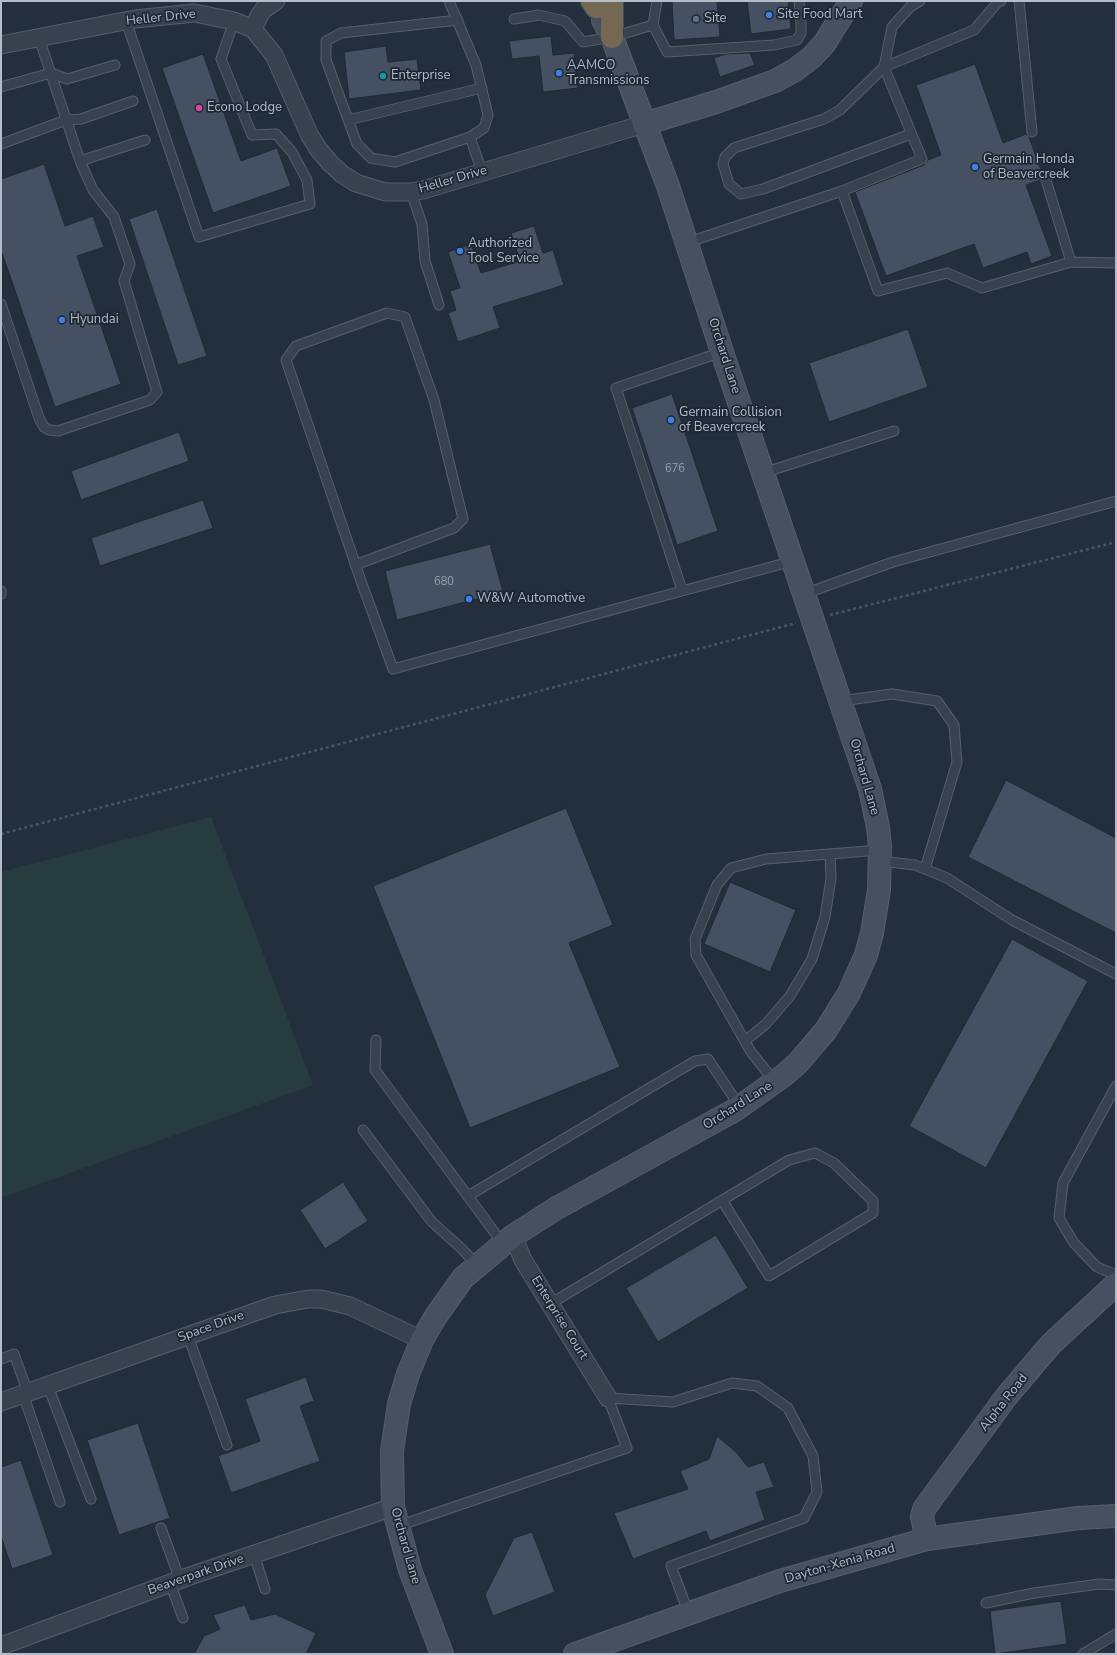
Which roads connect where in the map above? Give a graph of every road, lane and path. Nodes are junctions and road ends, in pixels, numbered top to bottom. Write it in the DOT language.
graph roads {
  1 [pos="276,1"];
  2 [pos="449,1"];
  3 [pos="657,1"];
  4 [pos="799,1"];
  5 [pos="852,1"];
  6 [pos="920,1"];
  7 [pos="999,1"];
  8 [pos="1019,1"];
  9 [pos="599,2"];
  10 [pos="514,19"];
  11 [pos="458,20"];
  12 [pos="126,21"];
  13 [pos="234,21"];
  14 [pos="653,25"];
  15 [pos="254,28"];
  16 [pos="612,37"];
  17 [pos="39,38"];
  18 [pos="1,45"];
  19 [pos="115,65"];
  20 [pos="884,67"];
  21 [pos="51,73"];
  22 [pos="1,87"];
  23 [pos="482,88"];
  24 [pos="134,101"];
  25 [pos="66,120"];
  26 [pos="348,120"];
  27 [pos="644,124"];
  28 [pos="1032,132"];
  29 [pos="911,134"];
  30 [pos="470,137"];
  31 [pos="146,140"];
  32 [pos="1,144"];
  33 [pos="80,161"];
  34 [pos="482,172"];
  35 [pos="1046,180"];
  36 [pos="842,191"];
  37 [pos="410,192"];
  38 [pos="686,243"];
  39 [pos="1071,262"];
  40 [pos="1116,263"];
  41 [pos="1,304"];
  42 [pos="439,305"];
  43 [pos="722,352"];
  44 [pos="894,431"];
  45 [pos="763,473"];
  46 [pos="1116,501"];
  47 [pos="1116,542"];
  48 [pos="793,561"];
  49 [pos="356,565"];
  50 [pos="682,590"];
  51 [pos="804,594"];
  52 [pos="813,619"];
  53 [pos="841,701"];
  54 [pos="1,834"];
  55 [pos="830,854"];
  56 [pos="880,856"];
  57 [pos="925,869"];
  58 [pos="1116,974"];
  59 [pos="376,1040"];
  60 [pos="745,1041"];
  61 [pos="775,1082"];
  62 [pos="1116,1086"];
  63 [pos="740,1107"];
  64 [pos="363,1130"];
  65 [pos="468,1196"];
  66 [pos="722,1200"];
  67 [pos="508,1240"];
  68 [pos="477,1265"];
  69 [pos="1116,1275"];
  70 [pos="1116,1284"];
  71 [pos="550,1304"];
  72 [pos="188,1336"];
  73 [pos="422,1340"];
  74 [pos="1,1359"];
  75 [pos="48,1386"];
  76 [pos="26,1394"];
  77 [pos="608,1398"];
  78 [pos="1,1402"];
  79 [pos="227,1445"];
  80 [pos="91,1499"];
  81 [pos="60,1502"];
  82 [pos="395,1516"];
  83 [pos="1116,1516"];
  84 [pos="161,1528"];
  85 [pos="926,1539"];
  86 [pos="254,1554"];
  87 [pos="175,1582"];
  88 [pos="1116,1585"];
  89 [pos="265,1589"];
  90 [pos="986,1603"];
  91 [pos="689,1614"];
  92 [pos="183,1618"];
  93 [pos="1116,1634"];
  94 [pos="1,1646"];
  95 [pos="442,1654"];
  96 [pos="575,1654"];
  97 [pos="1083,1654"];
  1 -- 15 [label="street"];
  2 -- 11 [label="lane"];
  3 -- 14 [label="lane"];
  4 -- 14 [label="lane"];
  5 -- 27 [label="main road, Heller Drive"];
  6 -- 20 [label="lane"];
  7 -- 20 [label="lane"];
  8 -- 28 [label="lane"];
  9 -- 16 [label="main road, Orchard Lane"];
  10 -- 16 [label="lane"];
  11 -- 23 [label="lane"];
  11 -- 26 [label="lane"];
  12 -- 13 [label="street, Heller Drive"];
  12 -- 13 [label="lane"];
  12 -- 17 [label="street, Heller Drive"];
  13 -- 15 [label="street, Heller Drive"];
  14 -- 16 [label="lane"];
  15 -- 37 [label="street, Heller Drive"];
  16 -- 27 [label="main road, Orchard Lane"];
  17 -- 18 [label="street, Heller Drive"];
  17 -- 21 [label="lane"];
  19 -- 21 [label="lane"];
  20 -- 29 [label="lane"];
  20 -- 29 [label="lane"];
  21 -- 22 [label="lane"];
  21 -- 25 [label="lane"];
  23 -- 26 [label="lane"];
  23 -- 30 [label="lane"];
  24 -- 25 [label="lane"];
  25 -- 32 [label="lane"];
  25 -- 33 [label="lane"];
  26 -- 30 [label="lane"];
  27 -- 34 [label="street, Heller Drive"];
  27 -- 38 [label="main road, Orchard Lane"];
  29 -- 36 [label="lane"];
  30 -- 34 [label="lane"];
  31 -- 33 [label="lane"];
  33 -- 41 [label="lane"];
  34 -- 37 [label="street, Heller Drive"];
  35 -- 39 [label="lane"];
  36 -- 38 [label="lane"];
  36 -- 39 [label="lane"];
  37 -- 42 [label="lane"];
  38 -- 43 [label="main road, Orchard Lane"];
  39 -- 40 [label="lane"];
  43 -- 45 [label="main road, Orchard Lane"];
  43 -- 50 [label="lane"];
  44 -- 45 [label="lane"];
  45 -- 48 [label="main road, Orchard Lane"];
  46 -- 51 [label="lane"];
  47 -- 52 [label="path"];
  48 -- 50 [label="lane"];
  48 -- 51 [label="main road, Orchard Lane"];
  49 -- 49 [label="lane"];
  49 -- 50 [label="lane"];
  51 -- 52 [label="main road, Orchard Lane"];
  52 -- 53 [label="main road, Orchard Lane"];
  52 -- 54 [label="path"];
  53 -- 56 [label="main road, Orchard Lane"];
  53 -- 57 [label="lane"];
  55 -- 56 [label="lane"];
  55 -- 60 [label="lane"];
  55 -- 60 [label="lane"];
  56 -- 57 [label="lane"];
  56 -- 61 [label="main road, Orchard Lane"];
  57 -- 58 [label="lane"];
  59 -- 65 [label="lane"];
  60 -- 61 [label="lane"];
  61 -- 63 [label="main road, Orchard Lane"];
  62 -- 69 [label="lane"];
  63 -- 65 [label="lane"];
  63 -- 67 [label="main road, Orchard Lane"];
  64 -- 68 [label="lane"];
  65 -- 67 [label="lane"];
  66 -- 66 [label="lane"];
  66 -- 71 [label="lane"];
  67 -- 68 [label="main road, Orchard Lane"];
  67 -- 71 [label="street, Enterprise Court"];
  68 -- 73 [label="main road, Orchard Lane"];
  70 -- 85 [label="main road, Alpha Road"];
  71 -- 77 [label="street, Enterprise Court"];
  72 -- 73 [label="street, Space Drive"];
  72 -- 75 [label="street, Space Drive"];
  72 -- 79 [label="lane"];
  73 -- 82 [label="main road, Orchard Lane"];
  74 -- 76 [label="lane"];
  75 -- 76 [label="street, Space Drive"];
  75 -- 80 [label="lane"];
  76 -- 78 [label="street, Space Drive"];
  76 -- 81 [label="lane"];
  77 -- 82 [label="lane"];
  77 -- 91 [label="lane"];
  82 -- 86 [label="street, Beaverpark Drive"];
  82 -- 95 [label="main road, Orchard Lane"];
  83 -- 85 [label="main road, Dayton-Xenia Road"];
  84 -- 87 [label="lane"];
  85 -- 91 [label="main road, Dayton-Xenia Road"];
  86 -- 87 [label="street, Beaverpark Drive"];
  86 -- 89 [label="lane"];
  87 -- 92 [label="lane"];
  87 -- 94 [label="street, Beaverpark Drive"];
  88 -- 90 [label="lane"];
  91 -- 96 [label="main road, Dayton-Xenia Road"];
  93 -- 97 [label="lane"];
}
